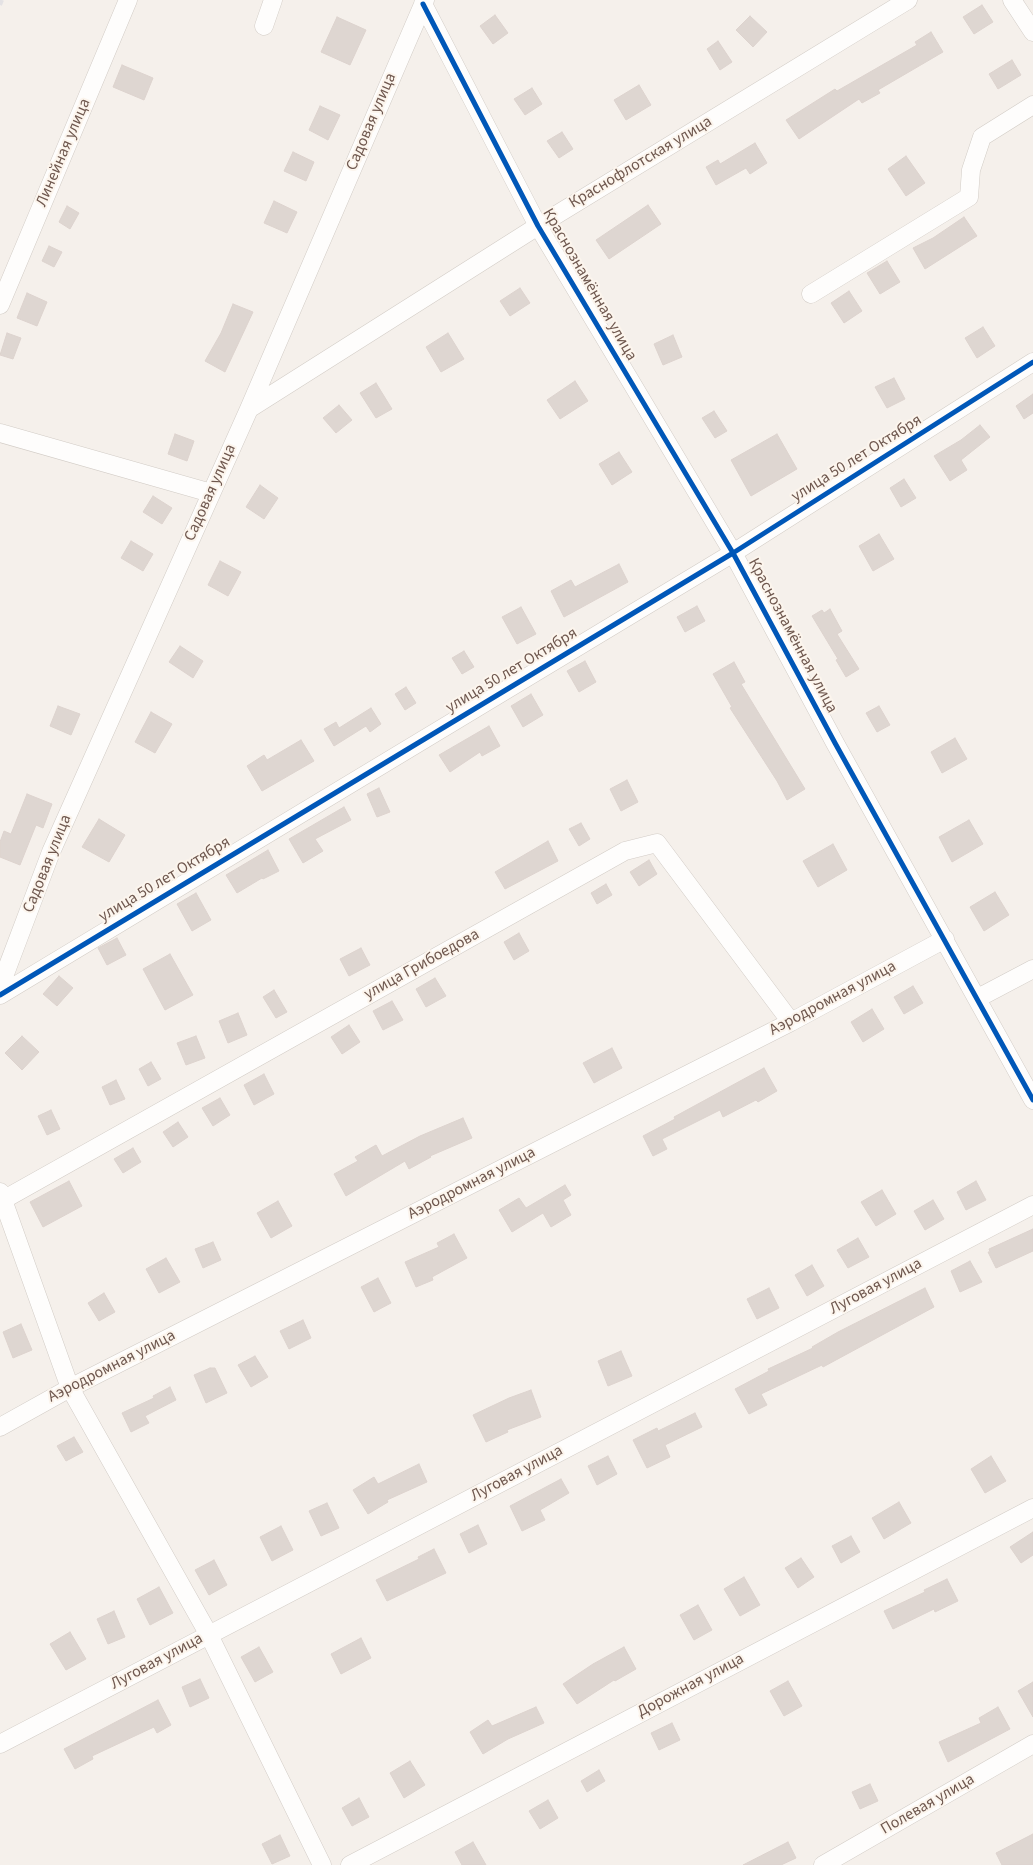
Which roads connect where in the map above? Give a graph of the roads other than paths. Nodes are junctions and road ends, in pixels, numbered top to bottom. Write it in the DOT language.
graph roads {
  1 [pos="128,0"];
  2 [pos="273,0"];
  3 [pos="908,0"];
  4 [pos="1012,0"];
  5 [pos="424,2"];
  6 [pos="264,26"];
  7 [pos="1033,32"];
  8 [pos="1033,105"];
  9 [pos="538,226"];
  10 [pos="811,294"];
  11 [pos="0,306"];
  12 [pos="1033,362"];
  13 [pos="249,409"];
  14 [pos="0,433"];
  15 [pos="211,493"];
  16 [pos="733,553"];
  17 [pos="945,940"];
  18 [pos="1033,969"];
  19 [pos="0,987"];
  20 [pos="0,995"];
  21 [pos="978,998"];
  22 [pos="791,1022"];
  23 [pos="1033,1100"];
  24 [pos="2,1196"];
  25 [pos="1033,1204"];
  26 [pos="70,1388"];
  27 [pos="0,1427"];
  28 [pos="1033,1508"];
  29 [pos="209,1635"];
  30 [pos="0,1744"];
  31 [pos="1033,1744"];
  32 [pos="322,1865"];
  33 [pos="350,1865"];
  34 [pos="823,1865"];
  1 -- 11 [label="street, Линейная улица"];
  2 -- 6 [label="street"];
  3 -- 9 [label="street, Краснофлотская улица"];
  4 -- 7 [label="street"];
  5 -- 9 [label="street, Краснознамённая улица"];
  5 -- 13 [label="street, Садовая улица"];
  8 -- 10 [label="street"];
  9 -- 13 [label="street, Краснофлотская улица"];
  9 -- 16 [label="street, Краснознамённая улица"];
  12 -- 16 [label="street, улица 50 лет Октября"];
  13 -- 15 [label="street, Садовая улица"];
  14 -- 15 [label="street"];
  15 -- 19 [label="street, Садовая улица"];
  16 -- 17 [label="street, Краснознамённая улица"];
  16 -- 20 [label="street, улица 50 лет Октября"];
  17 -- 21 [label="street, Краснознамённая улица"];
  17 -- 22 [label="street, Аэродромная улица"];
  18 -- 21 [label="street"];
  21 -- 23 [label="street, Краснознамённая улица"];
  22 -- 24 [label="street, улица Грибоедова"];
  22 -- 26 [label="street, Аэродромная улица"];
  24 -- 26 [label="street"];
  25 -- 29 [label="street, Луговая улица"];
  26 -- 27 [label="street, Аэродромная улица"];
  26 -- 29 [label="street"];
  28 -- 33 [label="street, Дорожная улица"];
  29 -- 30 [label="street, Луговая улица"];
  29 -- 32 [label="street"];
  31 -- 34 [label="street, Полевая улица"];
}
